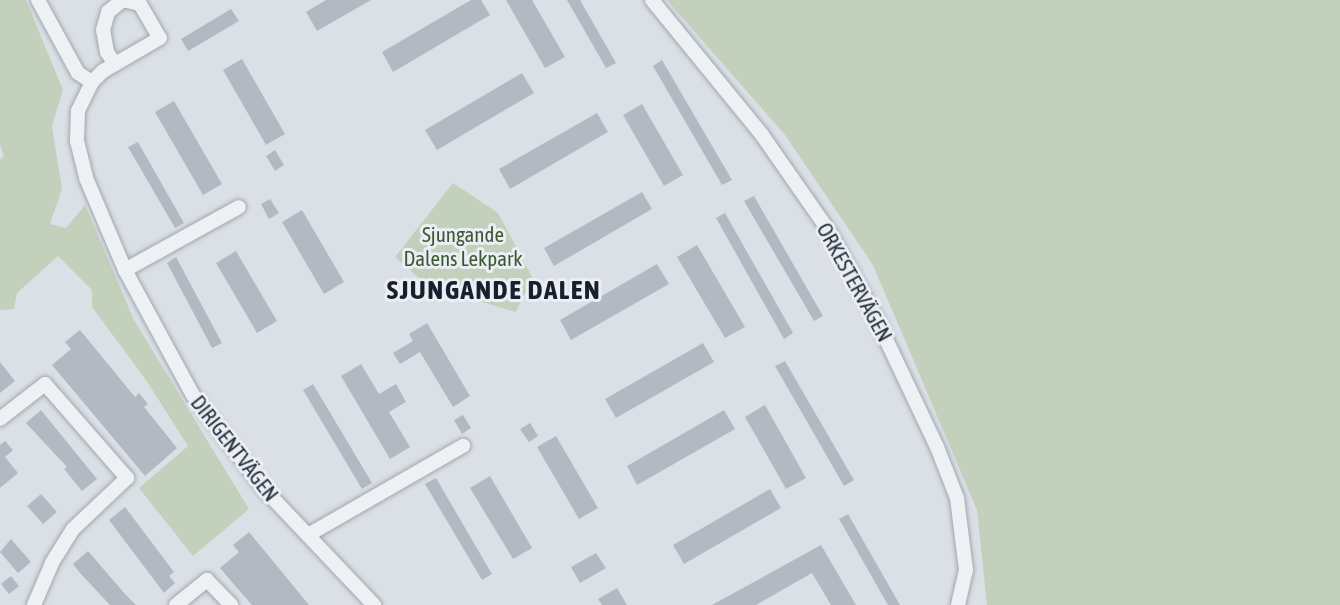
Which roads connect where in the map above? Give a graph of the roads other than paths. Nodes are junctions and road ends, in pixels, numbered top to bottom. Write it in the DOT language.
graph roads {
  1 [pos="38,0"];
  2 [pos="652,0"];
  3 [pos="115,64"];
  4 [pos="92,82"];
  5 [pos="239,207"];
  6 [pos="125,270"];
  7 [pos="0,419"];
  8 [pos="464,446"];
  9 [pos="308,535"];
  10 [pos="34,605"];
  11 [pos="176,605"];
  12 [pos="231,605"];
  13 [pos="374,605"];
  14 [pos="958,605"];
  1 -- 4 [label="street"];
  2 -- 14 [label="street, ORKESTERVÄGEN"];
  3 -- 3 [label="street, DIRIGENTVÄGEN"];
  3 -- 4 [label="street, DIRIGENTVÄGEN"];
  4 -- 6 [label="street, DIRIGENTVÄGEN"];
  5 -- 6 [label="street"];
  6 -- 9 [label="street, DIRIGENTVÄGEN"];
  7 -- 10 [label="street"];
  8 -- 9 [label="street"];
  9 -- 13 [label="street, DIRIGENTVÄGEN"];
  11 -- 12 [label="street"];
}
